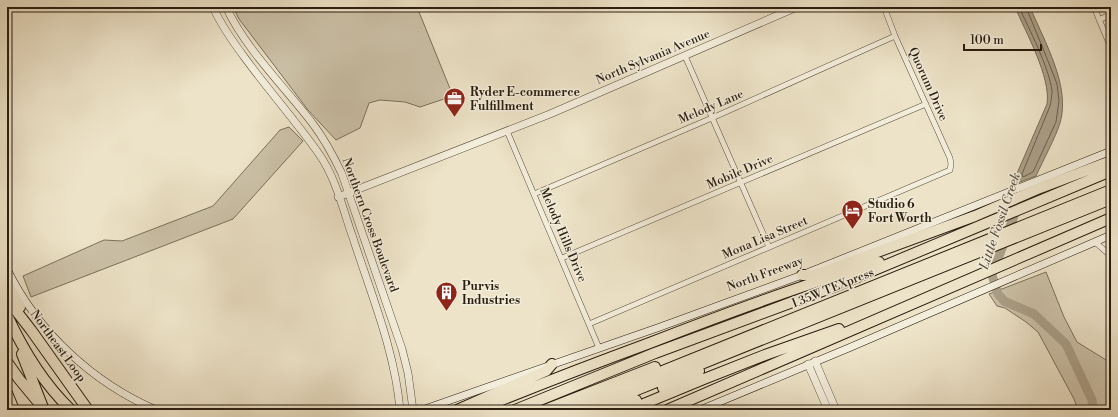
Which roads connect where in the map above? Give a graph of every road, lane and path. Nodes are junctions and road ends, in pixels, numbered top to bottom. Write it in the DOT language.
graph roads {
  1 [pos="213,7"];
  2 [pos="226,7"];
  3 [pos="797,7"];
  4 [pos="884,7"];
  5 [pos="1094,7"];
  6 [pos="1103,7"];
  7 [pos="1111,10"];
  8 [pos="1111,14"];
  9 [pos="1099,20"];
  10 [pos="1111,27"];
  11 [pos="895,36"];
  12 [pos="1110,45"];
  13 [pos="685,56"];
  14 [pos="926,104"];
  15 [pos="712,118"];
  16 [pos="507,131"];
  17 [pos="1111,151"];
  18 [pos="1111,161"];
  19 [pos="950,170"];
  20 [pos="1111,171"];
  21 [pos="741,182"];
  22 [pos="1111,190"];
  23 [pos="349,193"];
  24 [pos="534,194"];
  25 [pos="338,197"];
  26 [pos="1111,199"];
  27 [pos="1111,218"];
  28 [pos="1111,235"];
  29 [pos="1095,242"];
  30 [pos="1111,242"];
  31 [pos="1111,246"];
  32 [pos="769,247"];
  33 [pos="912,254"];
  34 [pos="1111,256"];
  35 [pos="562,258"];
  36 [pos="7,269"];
  37 [pos="802,275"];
  38 [pos="971,280"];
  39 [pos="7,283"];
  40 [pos="383,292"];
  41 [pos="372,294"];
  42 [pos="7,299"];
  43 [pos="7,315"];
  44 [pos="814,319"];
  45 [pos="589,324"];
  46 [pos="32,330"];
  47 [pos="599,348"];
  48 [pos="712,350"];
  49 [pos="7,362"];
  50 [pos="812,363"];
  51 [pos="552,364"];
  52 [pos="7,393"];
  53 [pos="7,405"];
  54 [pos="12,410"];
  55 [pos="45,410"];
  56 [pos="71,410"];
  57 [pos="88,410"];
  58 [pos="156,410"];
  59 [pos="400,410"];
  60 [pos="413,410"];
  61 [pos="422,410"];
  62 [pos="457,410"];
  63 [pos="477,410"];
  64 [pos="515,410"];
  65 [pos="545,410"];
  66 [pos="566,410"];
  67 [pos="588,410"];
  68 [pos="612,410"];
  69 [pos="629,410"];
  70 [pos="667,410"];
  71 [pos="700,410"];
  72 [pos="828,410"];
  73 [pos="836,410"];
  1 -- 25 [label="street, Northern Cross Boulevard"];
  2 -- 23 [label="street, Northern Cross Boulevard"];
  3 -- 13 [label="street, North Sylvania Avenue"];
  4 -- 11 [label="street, Quorum Drive"];
  5 -- 9 [label="street"];
  6 -- 7 [label="street"];
  8 -- 9 [label="street"];
  9 -- 12 [label="street"];
  10 -- 12 [label="street"];
  11 -- 14 [label="street, Quorum Drive"];
  11 -- 15 [label="street, Melody Lane"];
  13 -- 15 [label="street"];
  13 -- 16 [label="street, North Sylvania Avenue"];
  14 -- 19 [label="street, Quorum Drive"];
  14 -- 21 [label="street, Mobile Drive"];
  15 -- 21 [label="street"];
  15 -- 24 [label="street, Melody Lane"];
  16 -- 23 [label="street, North Sylvania Avenue"];
  16 -- 24 [label="street, Melody Hills Drive"];
  17 -- 37 [label="street, North Freeway"];
  18 -- 37 [label="highway"];
  19 -- 32 [label="street, Mona Lisa Street"];
  20 -- 33 [label="highway"];
  21 -- 32 [label="street"];
  21 -- 35 [label="street, Mobile Drive"];
  22 -- 48 [label="highway, I 35W TEXpress"];
  23 -- 25 [label="street, North Sylvania Avenue"];
  23 -- 40 [label="street, Northern Cross Boulevard"];
  24 -- 35 [label="street, Melody Hills Drive"];
  25 -- 41 [label="street, Northern Cross Boulevard"];
  26 -- 44 [label="highway, I 35W TEXpress"];
  27 -- 38 [label="highway"];
  28 -- 29 [label="street"];
  29 -- 34 [label="street"];
  29 -- 50 [label="street"];
  30 -- 31 [label="street"];
  32 -- 45 [label="street, Mona Lisa Street"];
  33 -- 63 [label="highway"];
  33 -- 64 [label="highway"];
  35 -- 45 [label="street, Melody Hills Drive"];
  36 -- 58 [label="street"];
  37 -- 47 [label="street, North Freeway"];
  38 -- 69 [label="highway"];
  38 -- 70 [label="highway"];
  39 -- 46 [label="highway"];
  40 -- 41 [label="street"];
  40 -- 60 [label="street, Northern Cross Boulevard"];
  41 -- 59 [label="street, Northern Cross Boulevard"];
  42 -- 46 [label="highway, Northeast Loop"];
  43 -- 55 [label="highway"];
  43 -- 56 [label="highway"];
  44 -- 67 [label="highway, I 35W TEXpress"];
  44 -- 68 [label="highway"];
  45 -- 47 [label="street, Melody Hills Drive"];
  46 -- 57 [label="highway, Northeast Loop"];
  47 -- 51 [label="street, North Freeway"];
  48 -- 65 [label="highway"];
  48 -- 66 [label="highway, I 35W TEXpress"];
  49 -- 55 [label="highway"];
  50 -- 71 [label="street"];
  50 -- 72 [label="street"];
  50 -- 73 [label="street"];
  51 -- 61 [label="street, North Freeway"];
  51 -- 62 [label="highway"];
  52 -- 54 [label="highway"];
  53 -- 54 [label="highway"];
}
